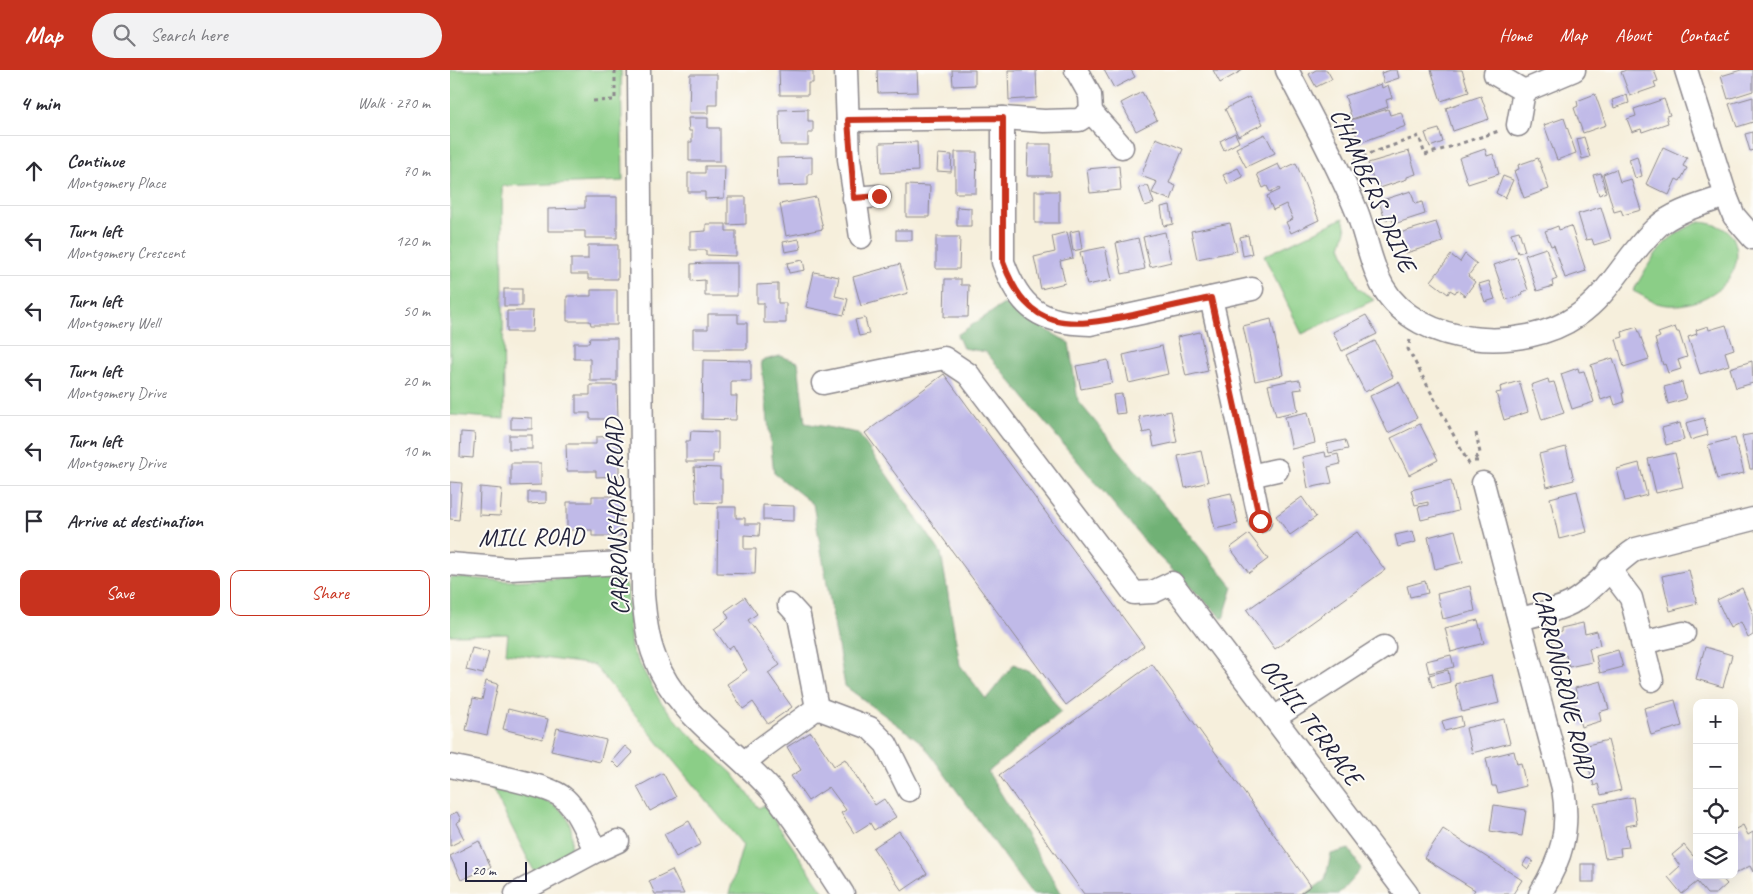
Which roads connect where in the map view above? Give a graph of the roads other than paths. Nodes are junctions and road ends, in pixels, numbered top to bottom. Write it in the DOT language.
graph roads {
  1 [pos="639,70"];
  2 [pos="846,70"];
  3 [pos="1076,70"];
  4 [pos="1287,70"];
  5 [pos="1574,70"];
  6 [pos="1686,70"];
  7 [pos="1495,74"];
  8 [pos="1524,91"];
  9 [pos="1091,112"];
  10 [pos="1003,118"];
  11 [pos="848,120"];
  12 [pos="1518,125"];
  13 [pos="1122,147"];
  14 [pos="879,196"];
  15 [pos="1726,196"];
  16 [pos="854,198"];
  17 [pos="861,237"];
  18 [pos="1753,238"];
  19 [pos="1252,289"];
  20 [pos="1211,298"];
  21 [pos="823,383"];
  22 [pos="1277,470"];
  23 [pos="1250,476"];
  24 [pos="1483,483"];
  25 [pos="1753,519"];
  26 [pos="1260,521"];
  27 [pos="642,562"];
  28 [pos="450,564"];
  29 [pos="1609,569"];
  30 [pos="790,605"];
  31 [pos="1519,619"];
  32 [pos="1684,633"];
  33 [pos="1642,643"];
  34 [pos="1384,647"];
  35 [pos="1652,680"];
  36 [pos="817,708"];
  37 [pos="1274,718"];
  38 [pos="745,762"];
  39 [pos="450,766"];
  40 [pos="909,790"];
  41 [pos="618,840"];
  42 [pos="596,851"];
  43 [pos="516,894"];
  44 [pos="843,894"];
  45 [pos="1407,894"];
  46 [pos="1540,894"];
  1 -- 27 [label="street, CARRONSHORE ROAD"];
  2 -- 11 [label="street"];
  3 -- 9 [label="street"];
  4 -- 15 [label="street, CHAMBERS DRIVE"];
  5 -- 8 [label="street"];
  6 -- 15 [label="street"];
  7 -- 8 [label="street"];
  8 -- 12 [label="street"];
  9 -- 10 [label="street"];
  9 -- 13 [label="street"];
  10 -- 11 [label="street"];
  10 -- 20 [label="street"];
  11 -- 16 [label="street"];
  14 -- 16 [label="street"];
  15 -- 18 [label="street"];
  16 -- 17 [label="street"];
  19 -- 20 [label="street"];
  20 -- 23 [label="street"];
  21 -- 37 [label="street, OCHIL TERRACE"];
  22 -- 23 [label="street"];
  23 -- 26 [label="street"];
  24 -- 31 [label="street, CARRONGROVE ROAD"];
  25 -- 29 [label="street"];
  27 -- 28 [label="street, MILL ROAD"];
  27 -- 38 [label="street, CARRONSHORE ROAD"];
  29 -- 31 [label="street"];
  29 -- 33 [label="street"];
  30 -- 36 [label="street"];
  31 -- 46 [label="street, CARRONGROVE ROAD"];
  32 -- 33 [label="street"];
  33 -- 35 [label="street"];
  34 -- 37 [label="street"];
  36 -- 38 [label="street"];
  36 -- 40 [label="street"];
  37 -- 45 [label="street, OCHIL TERRACE"];
  38 -- 44 [label="street, CARRONSHORE ROAD"];
  39 -- 42 [label="street"];
  41 -- 42 [label="street"];
  42 -- 43 [label="street"];
}
